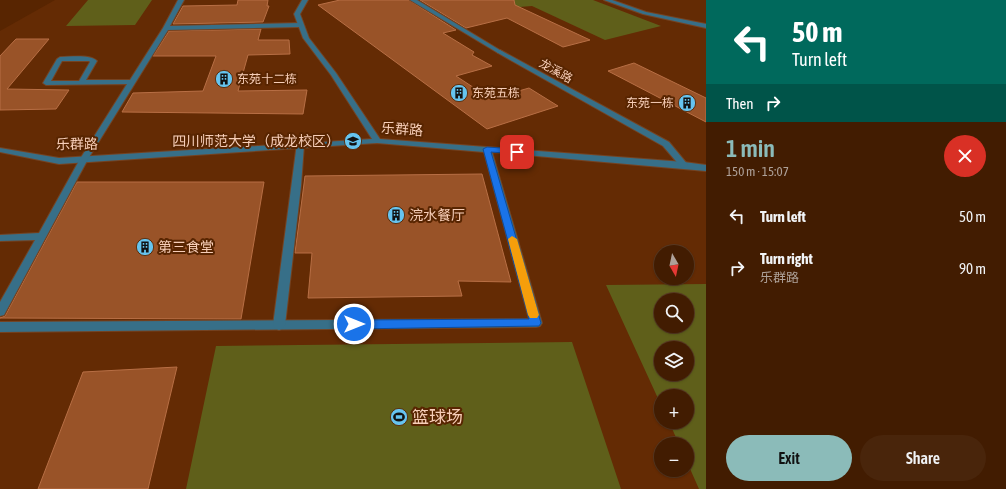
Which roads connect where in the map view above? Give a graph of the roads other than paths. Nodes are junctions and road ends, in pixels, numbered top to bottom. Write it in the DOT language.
graph roads {
  1 [pos="181,0"];
  2 [pos="305,0"];
  3 [pos="413,0"];
  4 [pos="607,0"];
  5 [pos="300,25"];
  6 [pos="706,26"];
  7 [pos="166,28"];
  8 [pos="82,82"];
  9 [pos="132,82"];
  10 [pos="377,141"];
  11 [pos="300,146"];
  12 [pos="487,149"];
  13 [pos="0,150"];
  14 [pos="84,159"];
  15 [pos="684,165"];
  16 [pos="706,168"];
  17 [pos="42,236"];
  18 [pos="0,238"];
  19 [pos="0,312"];
  20 [pos="279,325"];
  21 [pos="0,327"];
  1 -- 7 [label="street"];
  2 -- 5 [label="street"];
  3 -- 15 [label="street, 龙溪路"];
  4 -- 6 [label="street"];
  5 -- 7 [label="street"];
  5 -- 10 [label="street"];
  7 -- 9 [label="street"];
  8 -- 8 [label="street"];
  8 -- 9 [label="street"];
  9 -- 14 [label="street"];
  10 -- 11 [label="street, 乐群路"];
  10 -- 12 [label="street, 乐群路"];
  11 -- 14 [label="street, 乐群路"];
  11 -- 20 [label="street"];
  12 -- 15 [label="street, 乐群路"];
  12 -- 20 [label="street"];
  13 -- 14 [label="street, 乐群路"];
  14 -- 17 [label="street"];
  15 -- 16 [label="street, 乐群路"];
  17 -- 18 [label="street"];
  17 -- 19 [label="street"];
  20 -- 21 [label="street"];
}
